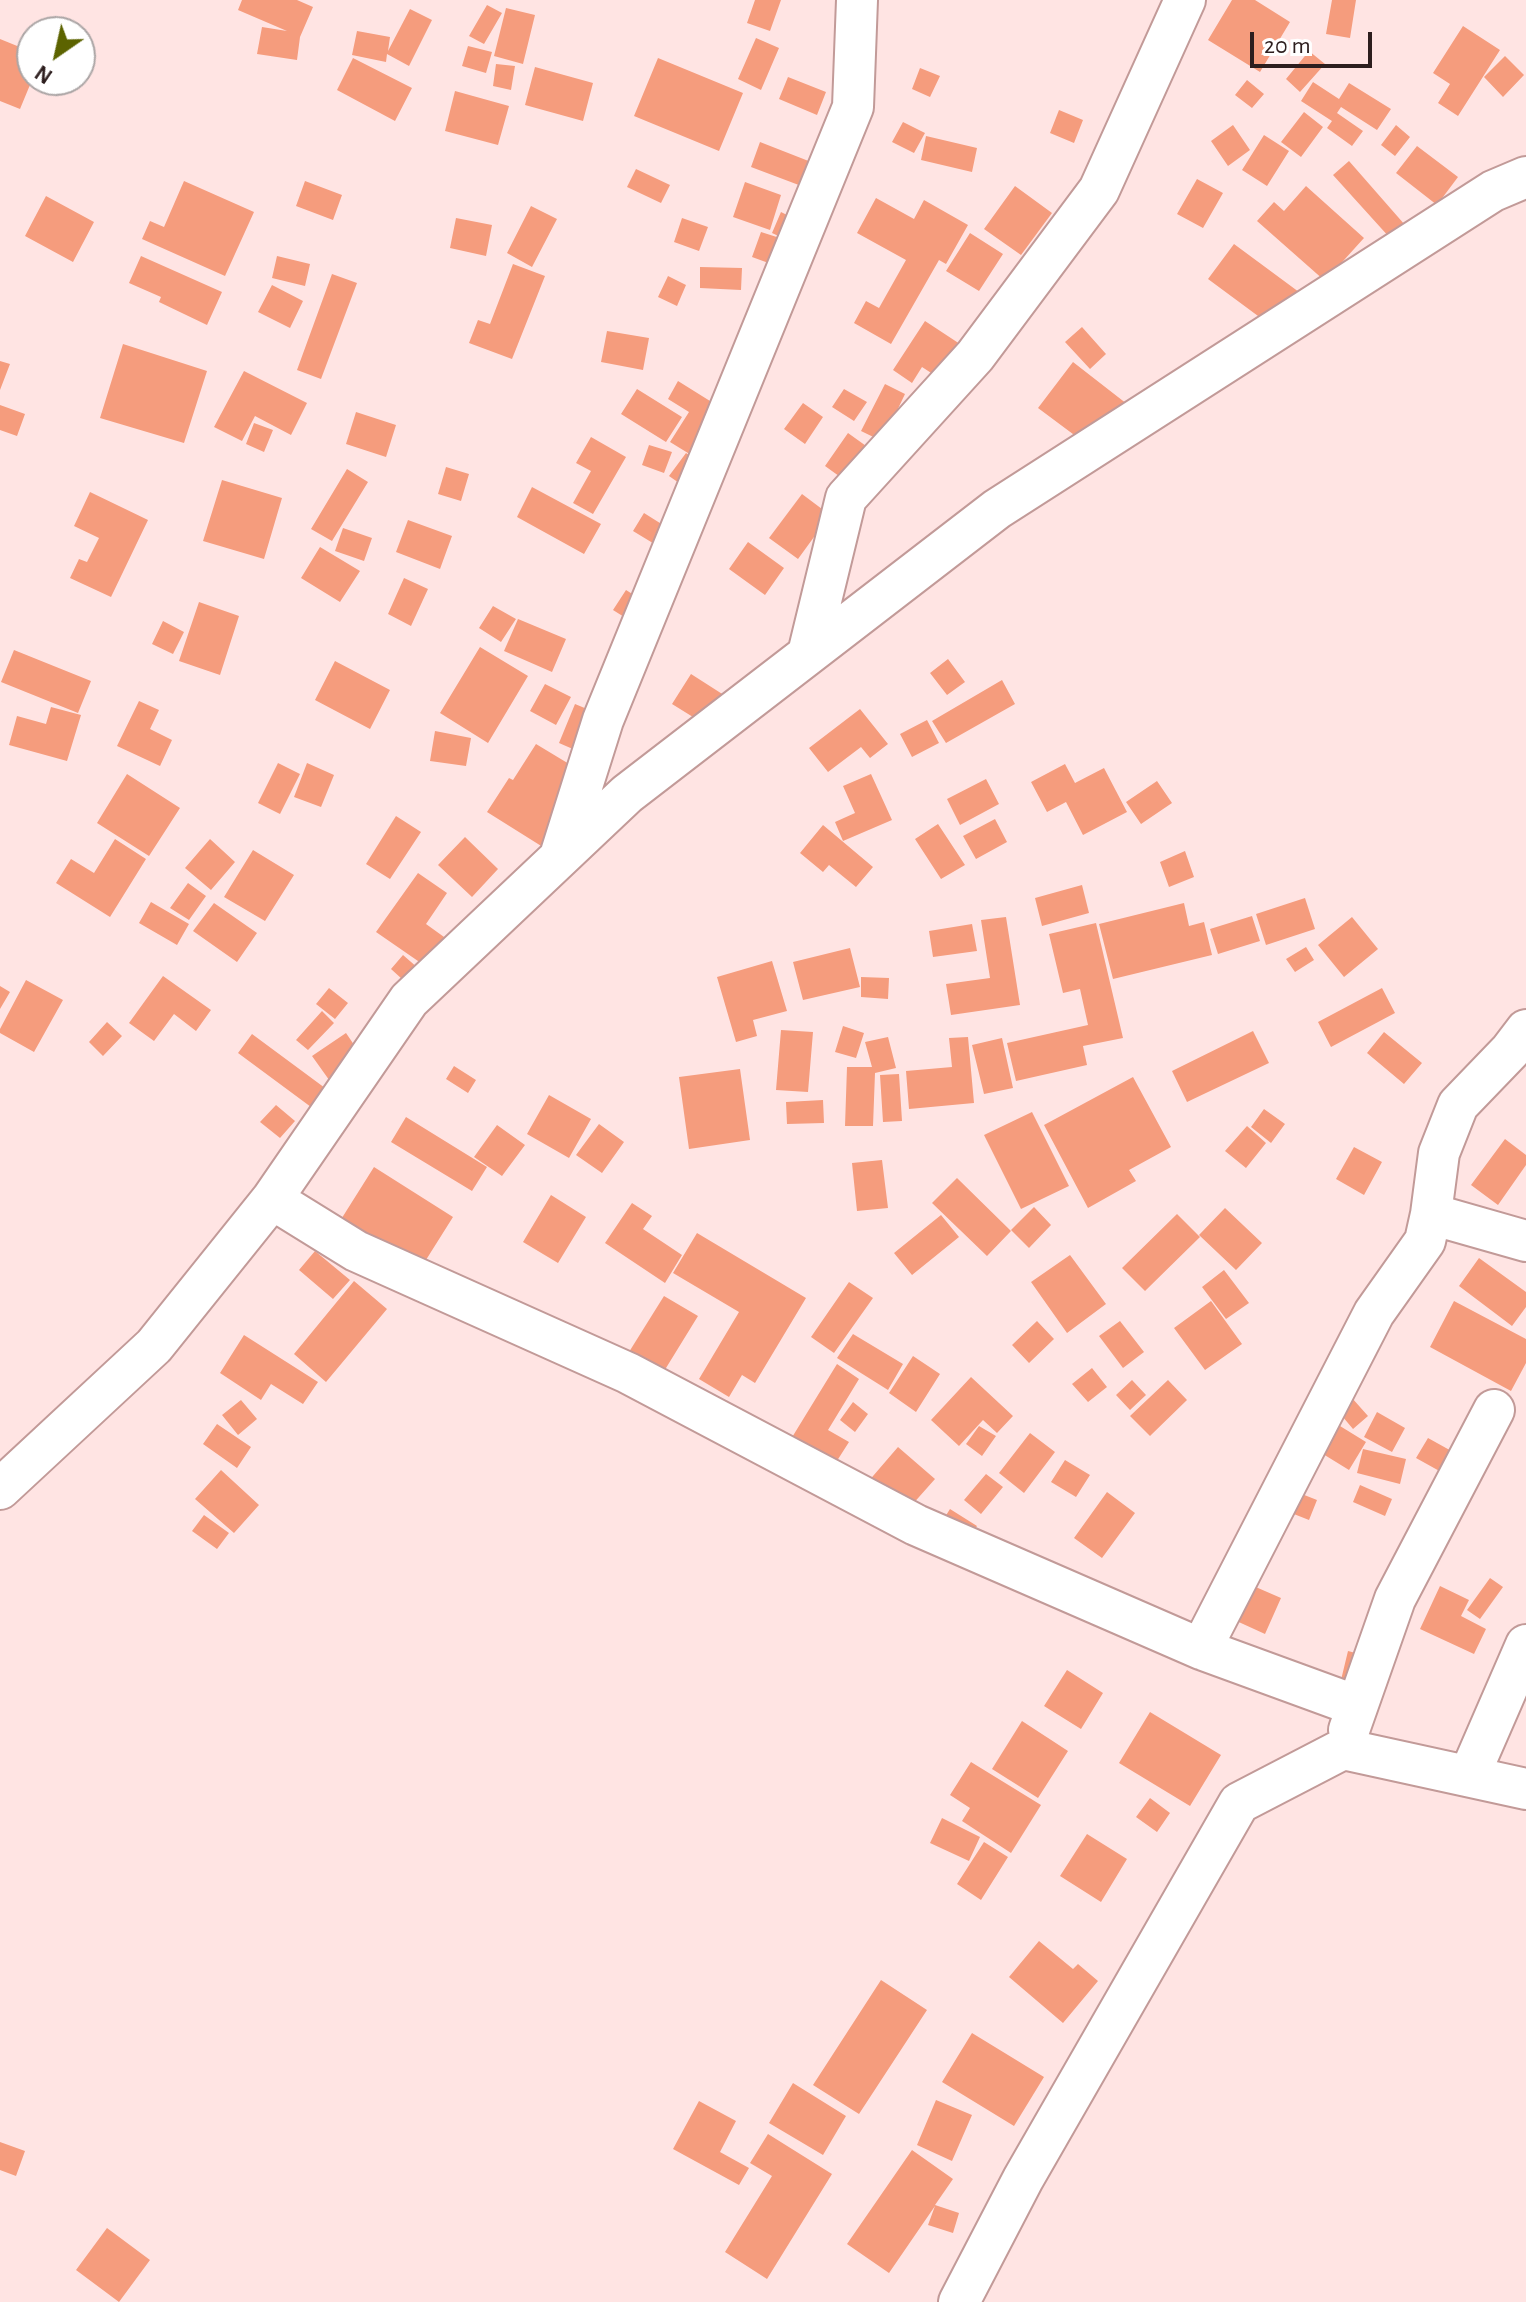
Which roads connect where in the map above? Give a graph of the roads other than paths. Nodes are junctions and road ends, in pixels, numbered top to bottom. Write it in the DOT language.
graph roads {
  1 [pos="857,0"];
  2 [pos="1185,0"];
  3 [pos="1526,177"];
  4 [pos="808,654"];
  5 [pos="560,857"];
  6 [pos="1526,1030"];
  7 [pos="272,1199"];
  8 [pos="1431,1214"];
  9 [pos="1526,1241"];
  10 [pos="1494,1410"];
  11 [pos="0,1489"];
  12 [pos="1526,1645"];
  13 [pos="1201,1649"];
  14 [pos="1357,1706"];
  15 [pos="1343,1749"];
  16 [pos="1469,1776"];
  17 [pos="1526,1789"];
  18 [pos="959,2302"];
  1 -- 5 [label="street"];
  2 -- 4 [label="street"];
  3 -- 4 [label="street"];
  4 -- 5 [label="street"];
  5 -- 7 [label="street"];
  6 -- 8 [label="street"];
  7 -- 11 [label="street"];
  7 -- 13 [label="street"];
  8 -- 9 [label="street"];
  8 -- 13 [label="street"];
  10 -- 14 [label="street"];
  12 -- 16 [label="street"];
  13 -- 14 [label="street"];
  14 -- 15 [label="street"];
  15 -- 16 [label="street"];
  15 -- 18 [label="street"];
  16 -- 17 [label="street"];
}
